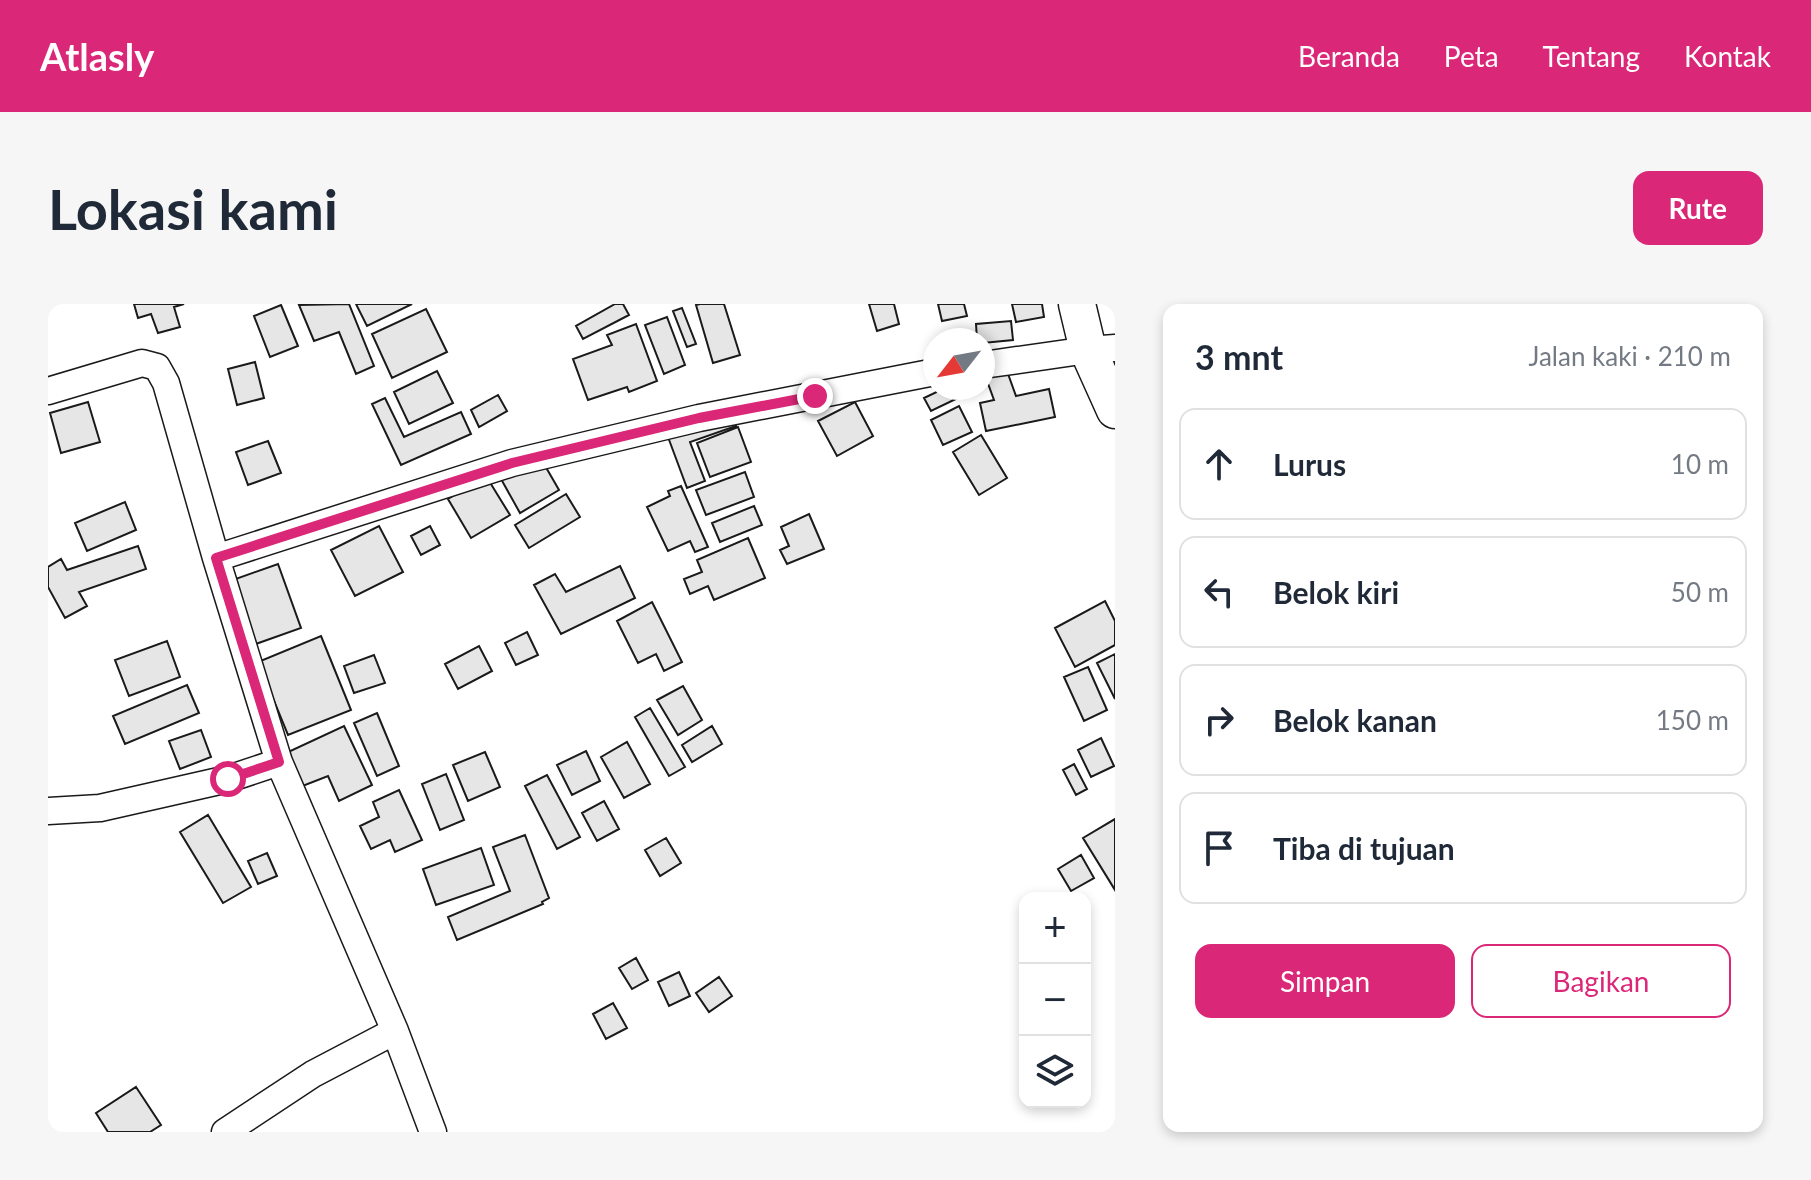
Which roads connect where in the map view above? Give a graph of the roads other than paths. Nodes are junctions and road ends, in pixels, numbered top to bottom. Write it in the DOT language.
graph roads {
  1 [pos="1077,304"];
  2 [pos="1101,349"];
  3 [pos="995,363"];
  4 [pos="923,374"];
  5 [pos="48,391"];
  6 [pos="1115,410"];
  7 [pos="216,558"];
  8 [pos="279,762"];
  9 [pos="48,811"];
  10 [pos="395,1031"];
  11 [pos="225,1132"];
  12 [pos="433,1132"];
  1 -- 2 [label="street"];
  2 -- 3 [label="street"];
  2 -- 6 [label="street"];
  4 -- 7 [label="street"];
  5 -- 7 [label="street"];
  7 -- 8 [label="street"];
  8 -- 9 [label="street"];
  8 -- 10 [label="street"];
  10 -- 11 [label="street"];
  10 -- 12 [label="street"];
}
